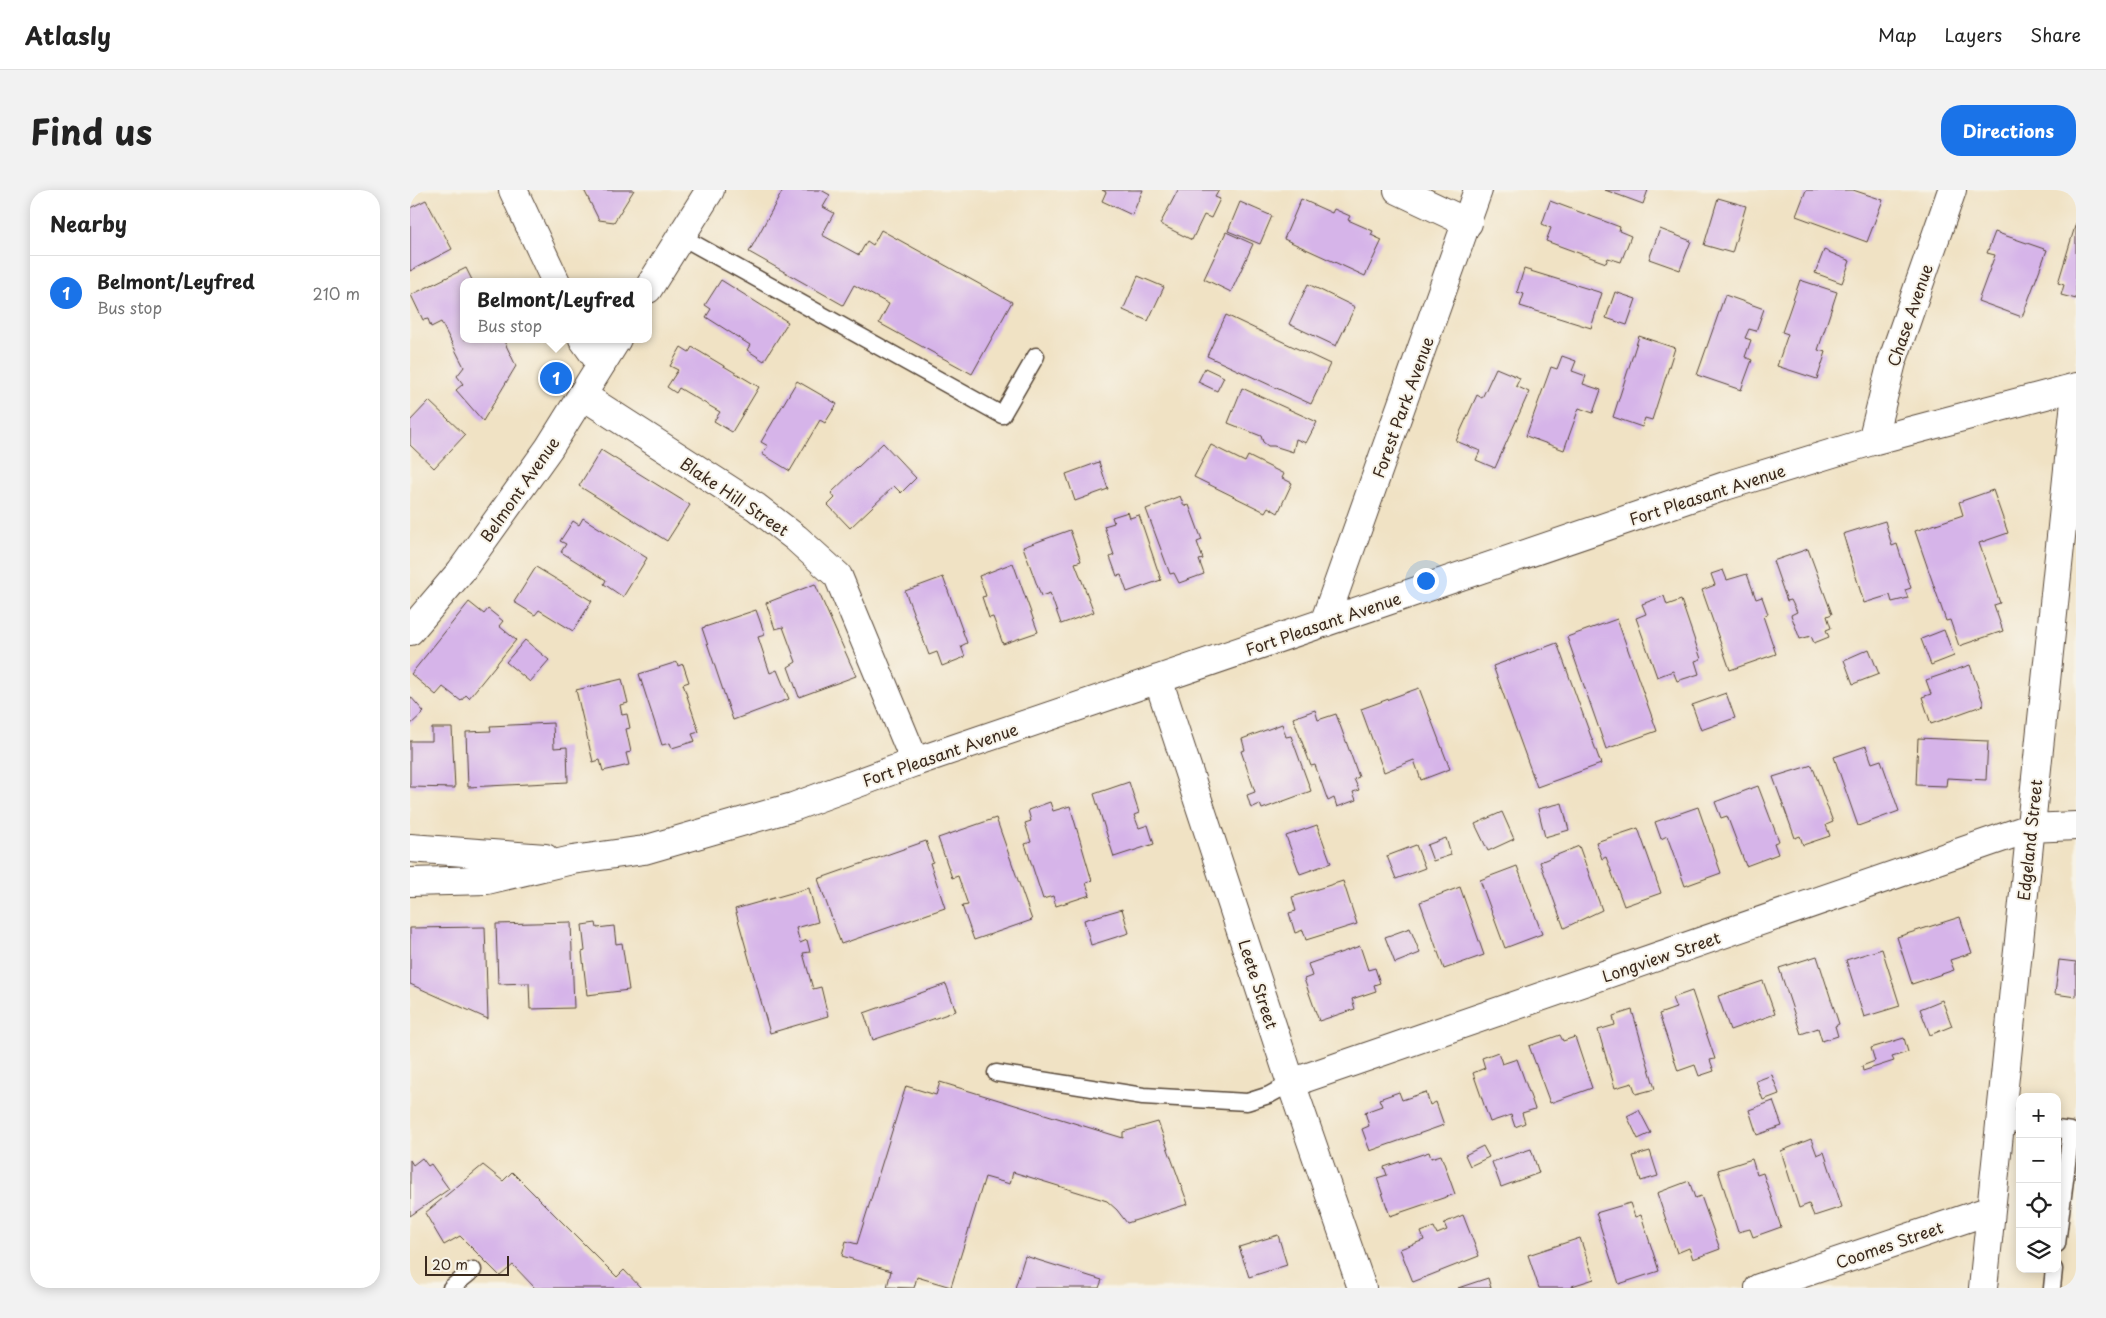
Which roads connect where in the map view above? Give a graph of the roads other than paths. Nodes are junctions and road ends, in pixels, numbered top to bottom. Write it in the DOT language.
graph roads {
  1 [pos="513,190"];
  2 [pos="710,190"];
  3 [pos="1398,190"];
  4 [pos="1478,190"];
  5 [pos="1952,190"];
  6 [pos="1468,223"];
  7 [pos="682,237"];
  8 [pos="554,278"];
  9 [pos="652,283"];
  10 [pos="586,343"];
  11 [pos="614,343"];
  12 [pos="1036,356"];
  13 [pos="601,364"];
  14 [pos="2076,387"];
  15 [pos="2076,392"];
  16 [pos="582,395"];
  17 [pos="1872,441"];
  18 [pos="1324,623"];
  19 [pos="410,631"];
  20 [pos="1158,679"];
  21 [pos="915,762"];
  22 [pos="2076,826"];
  23 [pos="2030,828"];
  24 [pos="410,848"];
  25 [pos="572,860"];
  26 [pos="410,882"];
  27 [pos="996,1073"];
  28 [pos="1291,1083"];
  29 [pos="2010,1124"];
  30 [pos="2061,1130"];
  31 [pos="1991,1210"];
  32 [pos="2059,1228"];
  33 [pos="473,1270"];
  34 [pos="2054,1273"];
  35 [pos="451,1288"];
  36 [pos="1362,1288"];
  37 [pos="1759,1288"];
  38 [pos="1983,1288"];
  39 [pos="2052,1288"];
  1 -- 8 [label="street"];
  2 -- 7 [label="street"];
  3 -- 6 [label="street"];
  4 -- 6 [label="street, Forest Park Avenue"];
  5 -- 17 [label="street, Chase Avenue"];
  6 -- 18 [label="street, Forest Park Avenue"];
  7 -- 9 [label="street"];
  7 -- 12 [label="lane"];
  10 -- 13 [label="street"];
  11 -- 13 [label="street, Belmont Avenue"];
  13 -- 16 [label="street, Belmont Avenue"];
  14 -- 17 [label="street, Fort Pleasant Avenue"];
  15 -- 23 [label="street, Edgeland Street"];
  16 -- 19 [label="street, Belmont Avenue"];
  16 -- 21 [label="street, Blake Hill Street"];
  17 -- 18 [label="street, Fort Pleasant Avenue"];
  18 -- 20 [label="street, Fort Pleasant Avenue"];
  20 -- 21 [label="street, Fort Pleasant Avenue"];
  20 -- 28 [label="street, Leete Street"];
  21 -- 25 [label="street, Fort Pleasant Avenue"];
  22 -- 23 [label="street, Longview Street"];
  23 -- 28 [label="street, Longview Street"];
  23 -- 29 [label="street, Edgeland Street"];
  24 -- 25 [label="street, Fort Pleasant Avenue"];
  25 -- 26 [label="street, Fort Pleasant Avenue"];
  27 -- 28 [label="lane"];
  28 -- 36 [label="street, Leete Street"];
  29 -- 31 [label="street, Edgeland Street"];
  30 -- 32 [label="lane"];
  31 -- 37 [label="street, Coomes Street"];
  31 -- 38 [label="street, Edgeland Street"];
  33 -- 35 [label="lane"];
  34 -- 39 [label="lane"];
}
